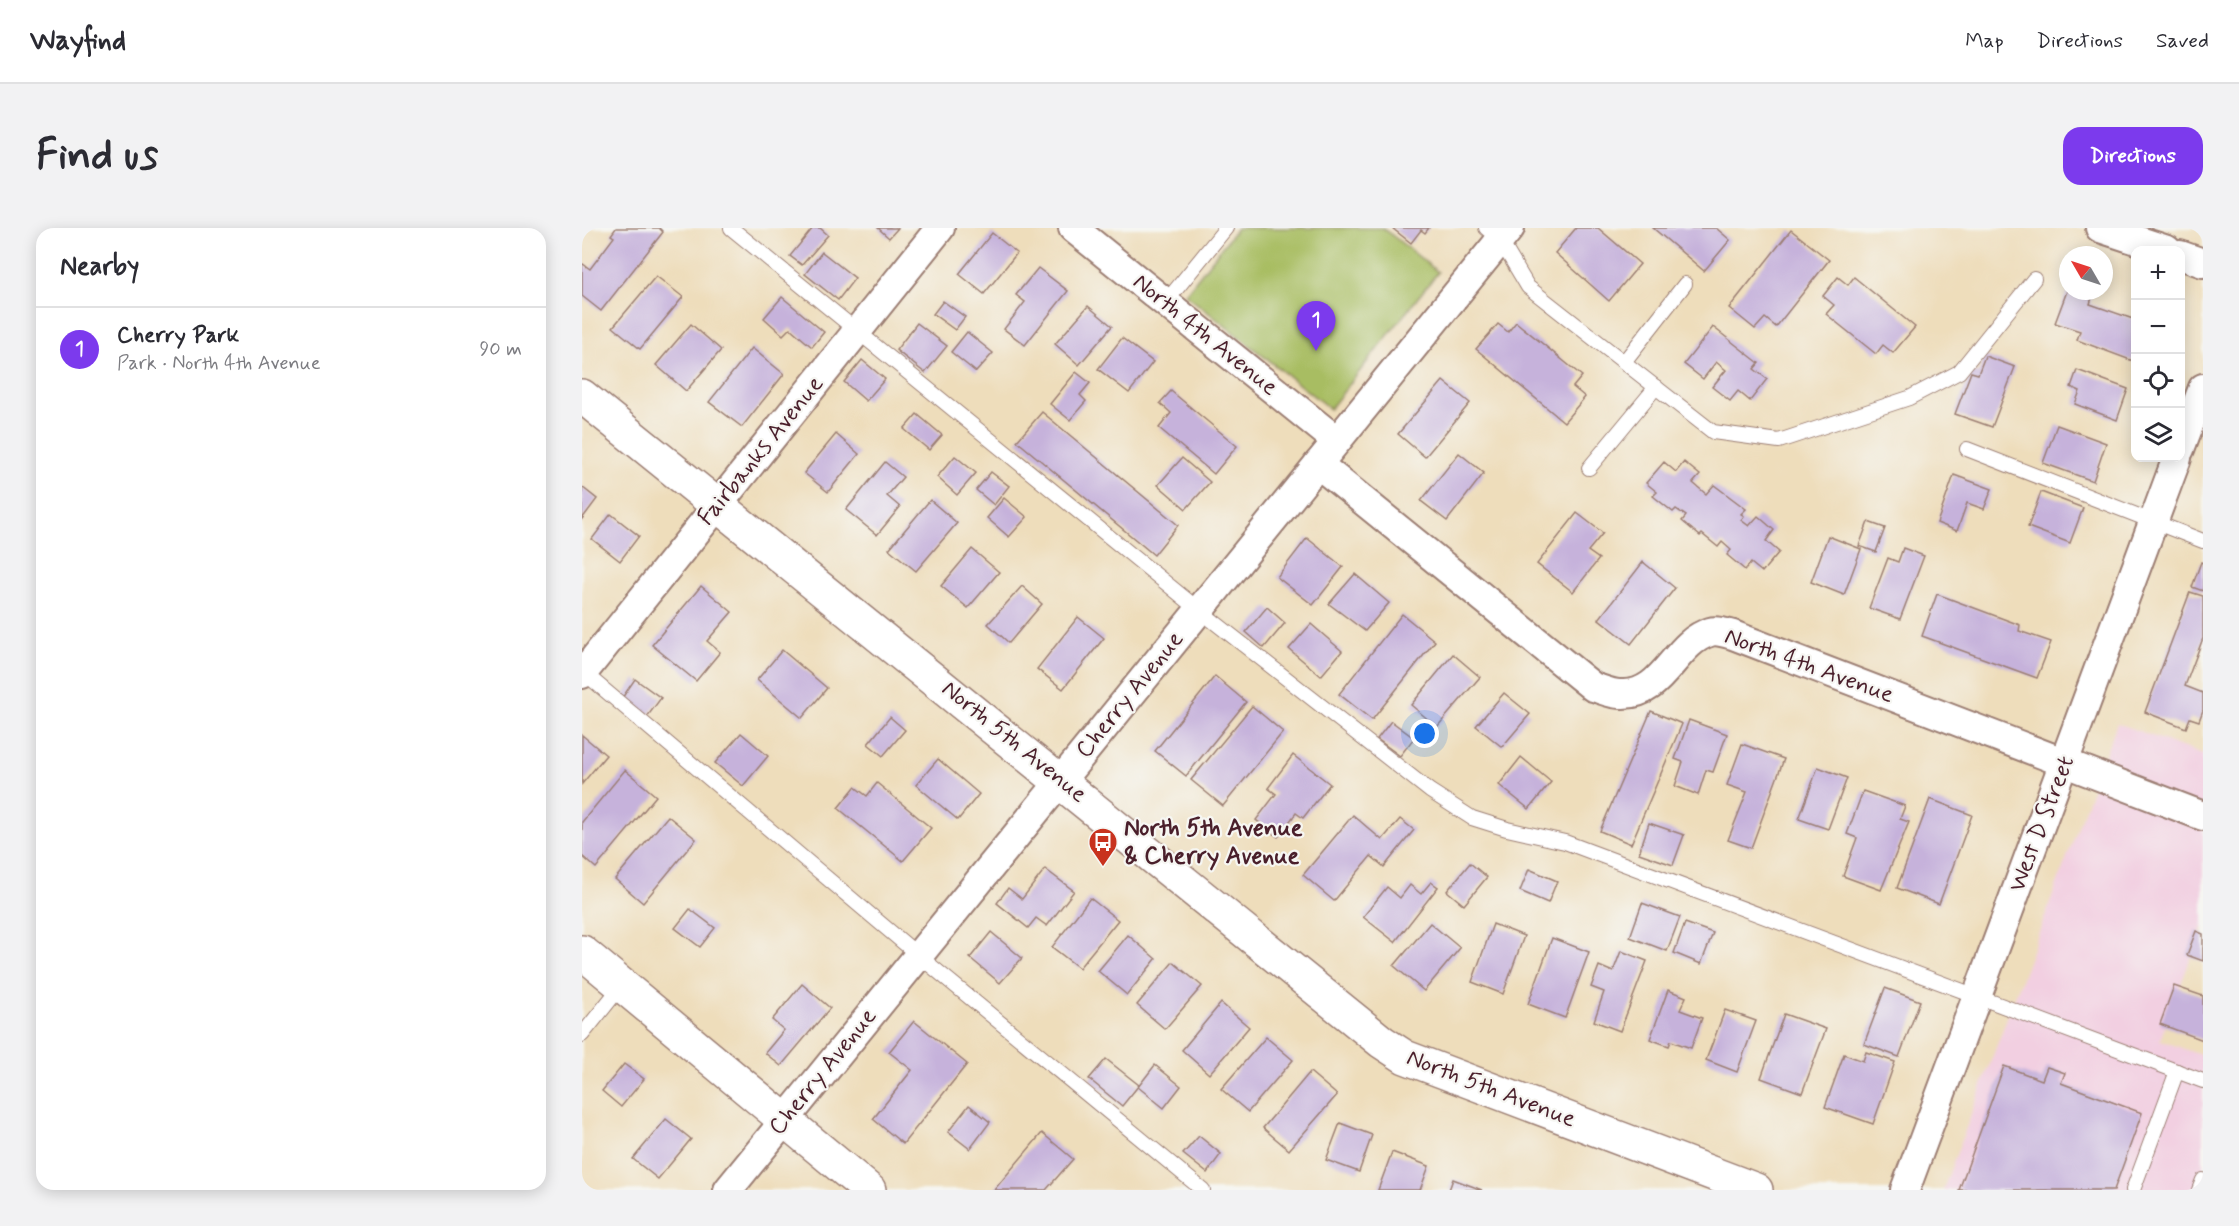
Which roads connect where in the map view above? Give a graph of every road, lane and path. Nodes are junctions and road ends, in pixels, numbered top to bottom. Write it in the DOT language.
graph roads {
  1 [pos="731,228"];
  2 [pos="940,228"];
  3 [pos="1073,228"];
  4 [pos="1226,228"];
  5 [pos="2100,228"];
  6 [pos="1499,232"];
  7 [pos="2154,246"];
  8 [pos="2185,256"];
  9 [pos="2203,263"];
  10 [pos="2034,279"];
  11 [pos="1685,284"];
  12 [pos="1165,303"];
  13 [pos="858,330"];
  14 [pos="1624,362"];
  15 [pos="1656,387"];
  16 [pos="2203,388"];
  17 [pos="582,396"];
  18 [pos="2185,438"];
  19 [pos="1337,441"];
  20 [pos="1967,449"];
  21 [pos="2176,462"];
  22 [pos="1318,464"];
  23 [pos="1590,468"];
  24 [pos="718,505"];
  25 [pos="2154,522"];
  26 [pos="2203,541"];
  27 [pos="1199,610"];
  28 [pos="583,672"];
  29 [pos="2065,763"];
  30 [pos="1061,780"];
  31 [pos="2203,816"];
  32 [pos="582,952"];
  33 [pos="918,956"];
  34 [pos="622,985"];
  35 [pos="1977,998"];
  36 [pos="582,1035"];
  37 [pos="2177,1071"];
  38 [pos="2203,1081"];
  39 [pos="784,1120"];
  40 [pos="2203,1180"];
  41 [pos="728,1190"];
  42 [pos="869,1190"];
  43 [pos="1203,1190"];
  44 [pos="1756,1190"];
  45 [pos="1905,1190"];
  46 [pos="2133,1190"];
  47 [pos="2199,1190"];
  1 -- 13 [label="lane"];
  2 -- 13 [label="street, Fairbanks Avenue"];
  3 -- 12 [label="street, North 4th Avenue"];
  4 -- 12 [label="lane"];
  5 -- 7 [label="street"];
  6 -- 14 [label="lane"];
  6 -- 19 [label="street, Cherry Avenue"];
  8 -- 9 [label="street"];
  10 -- 15 [label="lane"];
  11 -- 14 [label="lane"];
  12 -- 19 [label="street, North 4th Avenue"];
  13 -- 24 [label="street, Fairbanks Avenue"];
  13 -- 27 [label="lane"];
  14 -- 15 [label="lane"];
  15 -- 23 [label="lane"];
  16 -- 18 [label="street"];
  17 -- 24 [label="main road, North 5th Avenue"];
  19 -- 22 [label="street, Cherry Avenue"];
  20 -- 25 [label="lane"];
  21 -- 25 [label="street, West D Street"];
  22 -- 27 [label="street, Cherry Avenue"];
  22 -- 29 [label="street, North 4th Avenue"];
  24 -- 28 [label="street, Fairbanks Avenue"];
  24 -- 30 [label="main road, North 5th Avenue"];
  25 -- 26 [label="lane"];
  25 -- 29 [label="street, West D Street"];
  27 -- 30 [label="street, Cherry Avenue"];
  27 -- 35 [label="lane"];
  28 -- 33 [label="lane"];
  29 -- 31 [label="street, North 4th Avenue"];
  29 -- 35 [label="street, West D Street"];
  30 -- 33 [label="street, Cherry Avenue"];
  30 -- 44 [label="main road, North 5th Avenue"];
  32 -- 34 [label="main road"];
  33 -- 39 [label="street, Cherry Avenue"];
  33 -- 43 [label="lane"];
  34 -- 36 [label="lane"];
  34 -- 39 [label="main road"];
  35 -- 37 [label="lane"];
  35 -- 45 [label="street, West D Street"];
  37 -- 38 [label="lane"];
  37 -- 46 [label="lane"];
  39 -- 41 [label="street, Cherry Avenue"];
  39 -- 42 [label="main road"];
  40 -- 47 [label="lane"];
}
